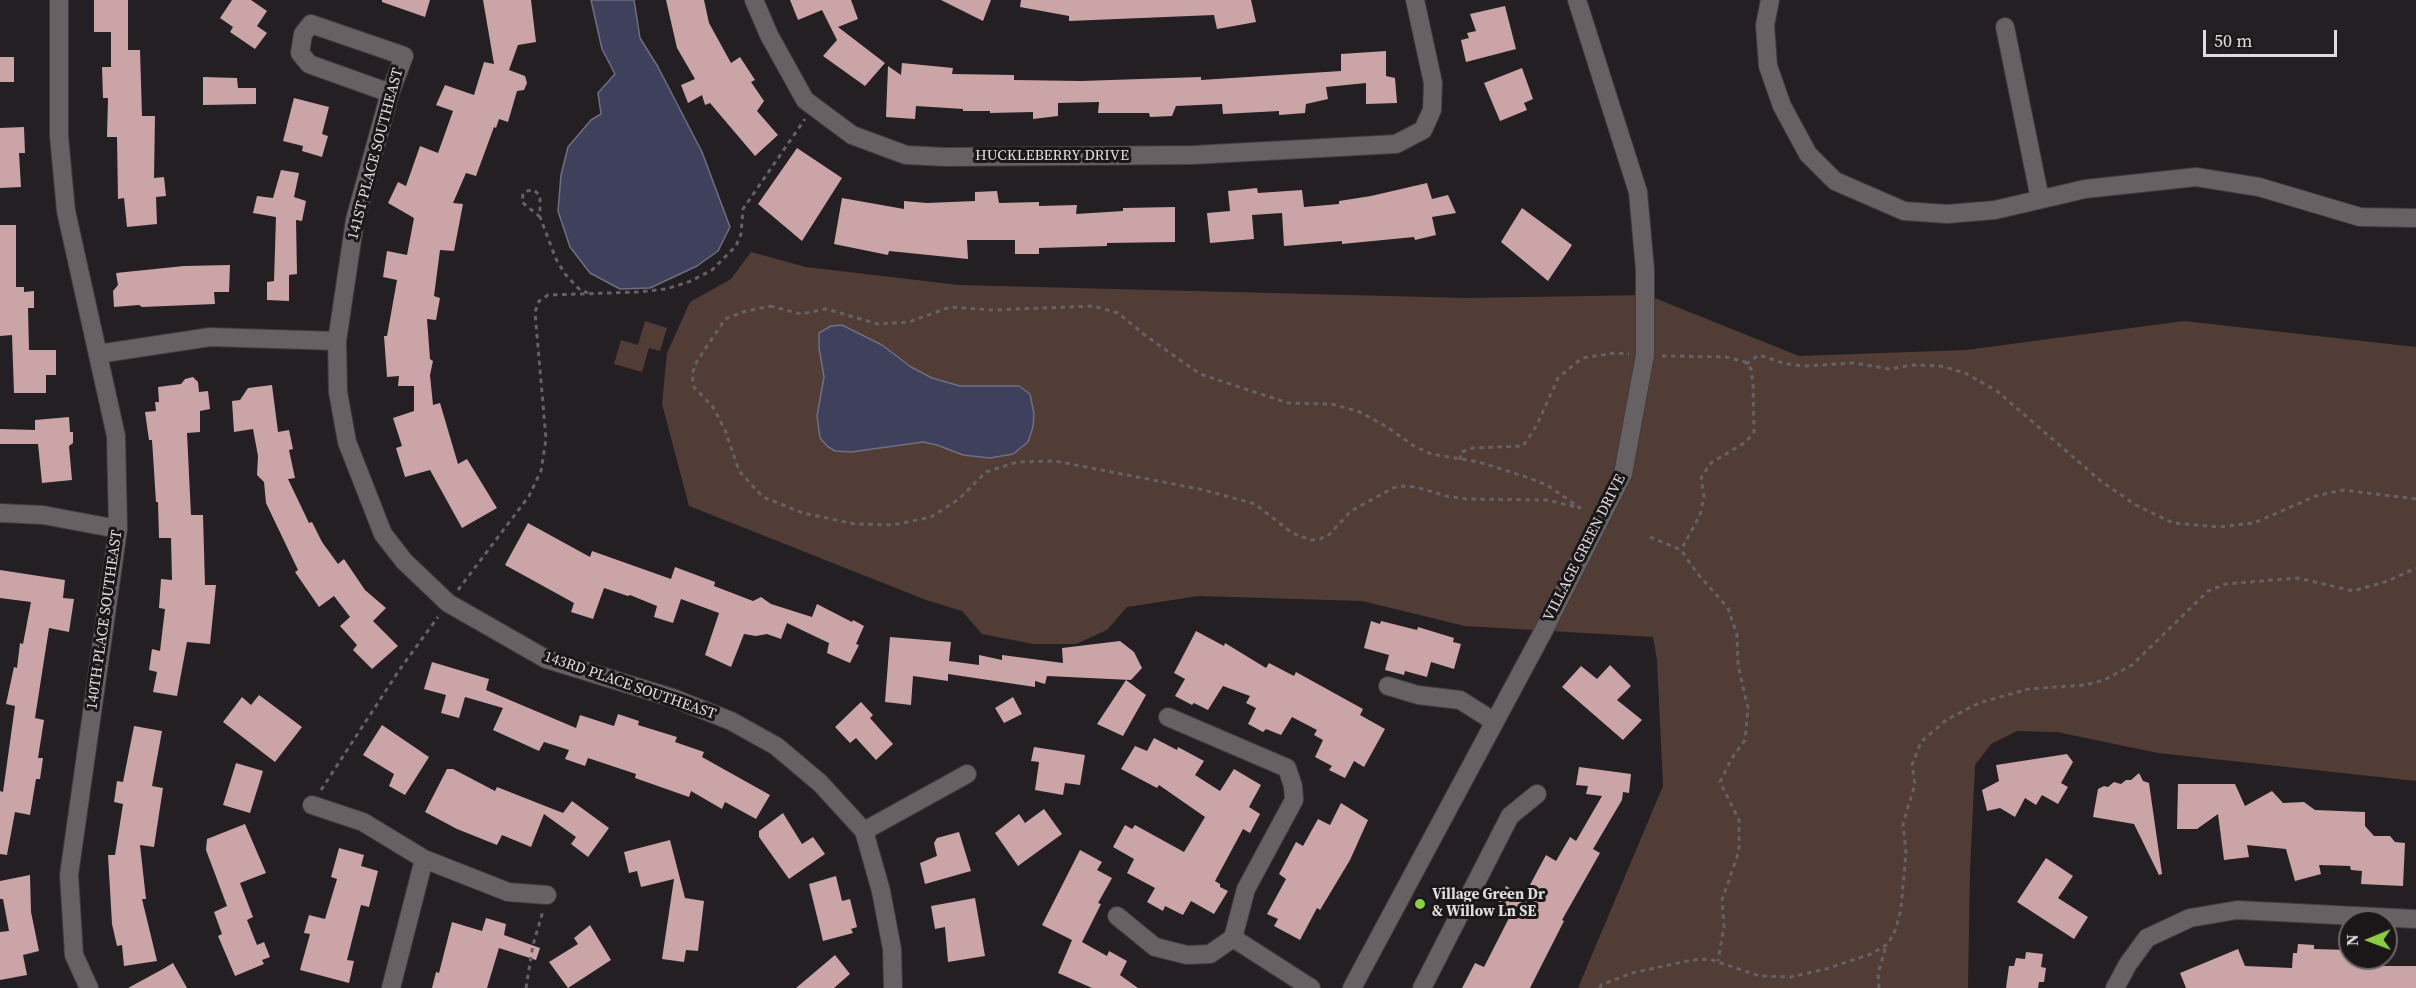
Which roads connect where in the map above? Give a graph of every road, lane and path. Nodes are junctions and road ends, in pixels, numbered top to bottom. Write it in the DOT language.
graph roads {
  1 [pos="59,0"];
  2 [pos="754,0"];
  3 [pos="1415,0"];
  4 [pos="1577,0"];
  5 [pos="1770,0"];
  6 [pos="2005,27"];
  7 [pos="390,93"];
  8 [pos="813,106"];
  9 [pos="2040,199"];
  10 [pos="540,217"];
  11 [pos="2416,218"];
  12 [pos="590,294"];
  13 [pos="337,341"];
  14 [pos="98,354"];
  15 [pos="1746,364"];
  16 [pos="2416,499"];
  17 [pos="1580,508"];
  18 [pos="0,513"];
  19 [pos="118,529"];
  20 [pos="1650,537"];
  21 [pos="404,561"];
  22 [pos="2416,568"];
  23 [pos="448,603"];
  24 [pos="1388,686"];
  25 [pos="1168,717"];
  26 [pos="1495,722"];
  27 [pos="967,774"];
  28 [pos="1537,794"];
  29 [pos="312,805"];
  30 [pos="864,831"];
  31 [pos="424,859"];
  32 [pos="547,895"];
  33 [pos="1117,916"];
  34 [pos="2416,919"];
  35 [pos="1233,938"];
  36 [pos="1886,944"];
  37 [pos="1718,961"];
  38 [pos="89,988"];
  39 [pos="391,988"];
  40 [pos="526,988"];
  41 [pos="893,988"];
  42 [pos="1311,988"];
  43 [pos="1352,988"];
  44 [pos="1422,988"];
  45 [pos="1600,988"];
  46 [pos="1879,988"];
  47 [pos="2115,988"];
  1 -- 14 [label="street, 140TH PLACE SOUTHEAST"];
  2 -- 8 [label="street, HUCKLEBERRY DRIVE"];
  3 -- 8 [label="street, HUCKLEBERRY DRIVE"];
  4 -- 26 [label="street, VILLAGE GREEN DRIVE"];
  5 -- 9 [label="street"];
  6 -- 9 [label="street"];
  7 -- 7 [label="street, 141ST PLACE SOUTHEAST"];
  7 -- 13 [label="street, 141ST PLACE SOUTHEAST"];
  8 -- 12 [label="path"];
  9 -- 11 [label="street"];
  10 -- 10 [label="path"];
  10 -- 12 [label="path"];
  12 -- 23 [label="path"];
  13 -- 14 [label="street"];
  13 -- 21 [label="street, 141ST PLACE SOUTHEAST"];
  14 -- 19 [label="street, 140TH PLACE SOUTHEAST"];
  15 -- 16 [label="path"];
  17 -- 17 [label="path"];
  18 -- 19 [label="street"];
  19 -- 38 [label="street, 140TH PLACE SOUTHEAST"];
  20 -- 37 [label="path"];
  21 -- 23 [label="street, 143RD PLACE SOUTHEAST"];
  22 -- 36 [label="path"];
  23 -- 29 [label="path"];
  23 -- 30 [label="street, 143RD PLACE SOUTHEAST"];
  24 -- 26 [label="street"];
  25 -- 35 [label="street"];
  26 -- 43 [label="street, VILLAGE GREEN DRIVE"];
  27 -- 30 [label="street"];
  28 -- 44 [label="street"];
  29 -- 31 [label="street"];
  30 -- 41 [label="street, 143RD PLACE SOUTHEAST"];
  31 -- 32 [label="street"];
  31 -- 39 [label="street"];
  32 -- 40 [label="path"];
  33 -- 35 [label="street"];
  34 -- 47 [label="street"];
  35 -- 42 [label="street"];
  36 -- 37 [label="path"];
  36 -- 46 [label="path"];
  37 -- 45 [label="path"];
}
